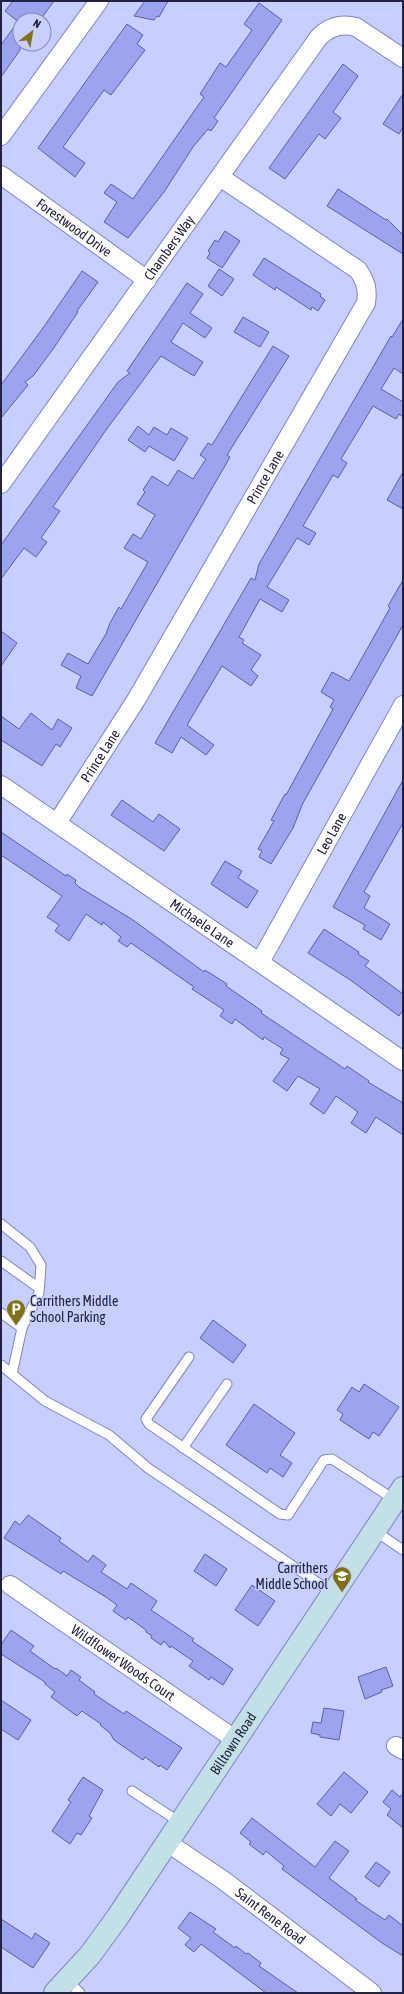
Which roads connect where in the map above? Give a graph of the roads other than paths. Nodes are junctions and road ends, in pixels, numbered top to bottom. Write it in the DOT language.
graph roads {
  1 [pos="99,1"];
  2 [pos="403,58"];
  3 [pos="1,136"];
  4 [pos="1,175"];
  5 [pos="220,177"];
  6 [pos="147,280"];
  7 [pos="1,484"];
  8 [pos="403,705"];
  9 [pos="1,785"];
  10 [pos="57,823"];
  11 [pos="260,962"];
  12 [pos="403,1061"];
  13 [pos="1,1224"];
  14 [pos="1,1261"];
  15 [pos="39,1288"];
  16 [pos="1,1313"];
  17 [pos="22,1328"];
  18 [pos="189,1357"];
  19 [pos="1,1365"];
  20 [pos="12,1374"];
  21 [pos="227,1384"];
  22 [pos="183,1448"];
  23 [pos="399,1494"];
  24 [pos="375,1531"];
  25 [pos="403,1550"];
  26 [pos="10,1585"];
  27 [pos="333,1593"];
  28 [pos="236,1740"];
  29 [pos="132,1791"];
  30 [pos="181,1823"];
  31 [pos="168,1843"];
  32 [pos="67,1989"];
  33 [pos="372,1993"];
  1 -- 3 [label="street"];
  2 -- 5 [label="street, Chambers Way"];
  4 -- 6 [label="street, Forestwood Drive"];
  5 -- 6 [label="street, Chambers Way"];
  5 -- 10 [label="street, Prince Lane"];
  6 -- 7 [label="street, Chambers Way"];
  8 -- 11 [label="street, Leo Lane"];
  9 -- 10 [label="street, Michaele Lane"];
  10 -- 11 [label="street, Michaele Lane"];
  11 -- 12 [label="street, Michaele Lane"];
  13 -- 15 [label="lane"];
  14 -- 15 [label="lane"];
  15 -- 17 [label="lane"];
  16 -- 17 [label="lane"];
  17 -- 20 [label="lane"];
  18 -- 22 [label="lane"];
  19 -- 20 [label="lane"];
  20 -- 27 [label="lane"];
  21 -- 22 [label="lane"];
  22 -- 23 [label="lane"];
  23 -- 24 [label="main road, Billtown Road"];
  24 -- 25 [label="lane"];
  24 -- 27 [label="main road, Billtown Road"];
  26 -- 28 [label="street, Wildflower Woods Court"];
  27 -- 28 [label="main road, Billtown Road"];
  28 -- 30 [label="main road, Billtown Road"];
  29 -- 30 [label="lane"];
  30 -- 31 [label="main road, Billtown Road"];
  31 -- 32 [label="main road, Billtown Road"];
  31 -- 33 [label="street, Saint Rene Road"];
}
